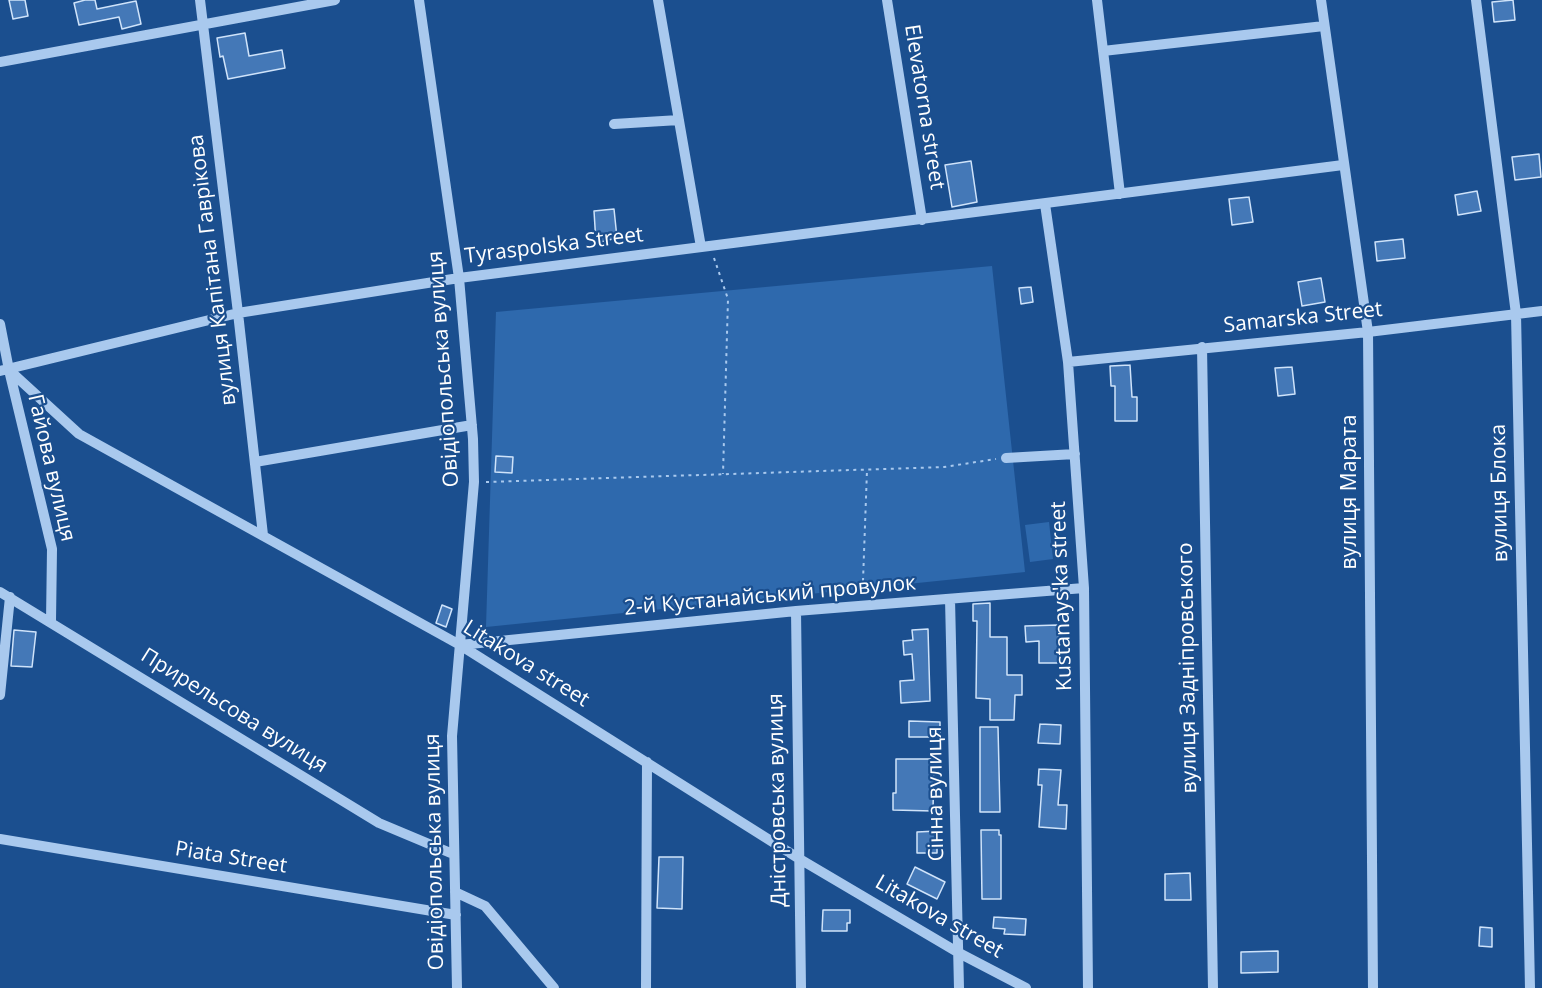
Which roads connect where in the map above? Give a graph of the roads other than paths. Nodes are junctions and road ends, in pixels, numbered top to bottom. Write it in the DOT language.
graph roads {
  1 [pos="200,0"];
  2 [pos="335,0"];
  3 [pos="419,0"];
  4 [pos="658,0"];
  5 [pos="887,0"];
  6 [pos="1097,0"];
  7 [pos="1321,0"];
  8 [pos="1476,0"];
  9 [pos="203,25"];
  10 [pos="1324,26"];
  11 [pos="1103,51"];
  12 [pos="0,62"];
  13 [pos="679,120"];
  14 [pos="614,124"];
  15 [pos="1343,165"];
  16 [pos="1120,194"];
  17 [pos="1045,204"];
  18 [pos="922,220"];
  19 [pos="705,246"];
  20 [pos="459,278"];
  21 [pos="1542,311"];
  22 [pos="238,313"];
  23 [pos="1516,314"];
  24 [pos="0,324"];
  25 [pos="1368,332"];
  26 [pos="1202,347"];
  27 [pos="1068,362"];
  28 [pos="4,370"];
  29 [pos="472,425"];
  30 [pos="1075,454"];
  31 [pos="1006,458"];
  32 [pos="255,462"];
  33 [pos="263,535"];
  34 [pos="1084,588"];
  35 [pos="5,594"];
  36 [pos="950,599"];
  37 [pos="796,611"];
  38 [pos="51,621"];
  39 [pos="460,645"];
  40 [pos="0,695"];
  41 [pos="646,762"];
  42 [pos="0,839"];
  43 [pos="453,854"];
  44 [pos="798,858"];
  45 [pos="455,892"];
  46 [pos="456,915"];
  47 [pos="959,953"];
  48 [pos="457,988"];
  49 [pos="554,988"];
  50 [pos="646,988"];
  51 [pos="801,988"];
  52 [pos="958,988"];
  53 [pos="1026,988"];
  54 [pos="1088,988"];
  55 [pos="1213,988"];
  56 [pos="1373,988"];
  57 [pos="1530,988"];
  1 -- 9 [label="street, вулиця Капітана Гаврікова"];
  2 -- 9 [label="street"];
  3 -- 20 [label="street, Овідіопольська вулиця"];
  4 -- 13 [label="street"];
  5 -- 18 [label="street, Elevatorna street"];
  6 -- 11 [label="street"];
  7 -- 10 [label="street, вулиця Марата"];
  8 -- 23 [label="street, вулиця Блока"];
  9 -- 12 [label="street"];
  9 -- 22 [label="street, вулиця Капітана Гаврікова"];
  10 -- 11 [label="street"];
  10 -- 15 [label="street, вулиця Марата"];
  11 -- 16 [label="street"];
  13 -- 14 [label="street"];
  13 -- 19 [label="street"];
  15 -- 16 [label="street, Tyraspolska Street"];
  15 -- 25 [label="street, вулиця Марата"];
  16 -- 17 [label="street, Tyraspolska Street"];
  17 -- 18 [label="street, Tyraspolska Street"];
  17 -- 27 [label="street, Kustanays'ka street"];
  18 -- 19 [label="street, Tyraspolska Street"];
  19 -- 20 [label="street, Tyraspolska Street"];
  20 -- 22 [label="street, Tyraspolska Street"];
  20 -- 29 [label="street, Овідіопольська вулиця"];
  21 -- 23 [label="street, Samarska Street"];
  22 -- 28 [label="street, Tyraspolska Street"];
  22 -- 32 [label="street, вулиця Капітана Гаврікова"];
  23 -- 25 [label="street, Samarska Street"];
  23 -- 57 [label="street, вулиця Блока"];
  24 -- 28 [label="street, Гайова вулиця"];
  25 -- 26 [label="street, Samarska Street"];
  25 -- 56 [label="street, вулиця Марата"];
  26 -- 27 [label="street, Samarska Street"];
  26 -- 55 [label="street, вулиця Задніпровського"];
  27 -- 30 [label="street, Kustanays'ka street"];
  28 -- 33 [label="street, Litakova street"];
  28 -- 38 [label="street, Гайова вулиця"];
  29 -- 32 [label="street"];
  29 -- 39 [label="street, Овідіопольська вулиця"];
  30 -- 31 [label="street"];
  30 -- 34 [label="street, Kustanays'ka street"];
  32 -- 33 [label="street, вулиця Капітана Гаврікова"];
  33 -- 39 [label="street, Litakova street"];
  34 -- 36 [label="street, 2-й Кустанайський провулок"];
  34 -- 54 [label="street, Kustanays'ka street"];
  35 -- 38 [label="street, Прирельсова вулиця"];
  35 -- 40 [label="street"];
  36 -- 37 [label="street, 2-й Кустанайський провулок"];
  36 -- 47 [label="street, Сінна вулиця"];
  37 -- 39 [label="street, 2-й Кустанайський провулок"];
  37 -- 44 [label="street, Дністровська вулиця"];
  38 -- 43 [label="street, Прирельсова вулиця"];
  39 -- 41 [label="street, Litakova street"];
  39 -- 43 [label="street, Овідіопольська вулиця"];
  41 -- 44 [label="street, Litakova street"];
  41 -- 50 [label="street"];
  42 -- 46 [label="street, Piata Street"];
  43 -- 45 [label="street, Овідіопольська вулиця"];
  44 -- 47 [label="street, Litakova street"];
  44 -- 51 [label="street, Дністровська вулиця"];
  45 -- 46 [label="street, Овідіопольська вулиця"];
  45 -- 49 [label="street"];
  46 -- 48 [label="street, Овідіопольська вулиця"];
  47 -- 52 [label="street, Сінна вулиця"];
  47 -- 53 [label="street, Litakova street"];
}
